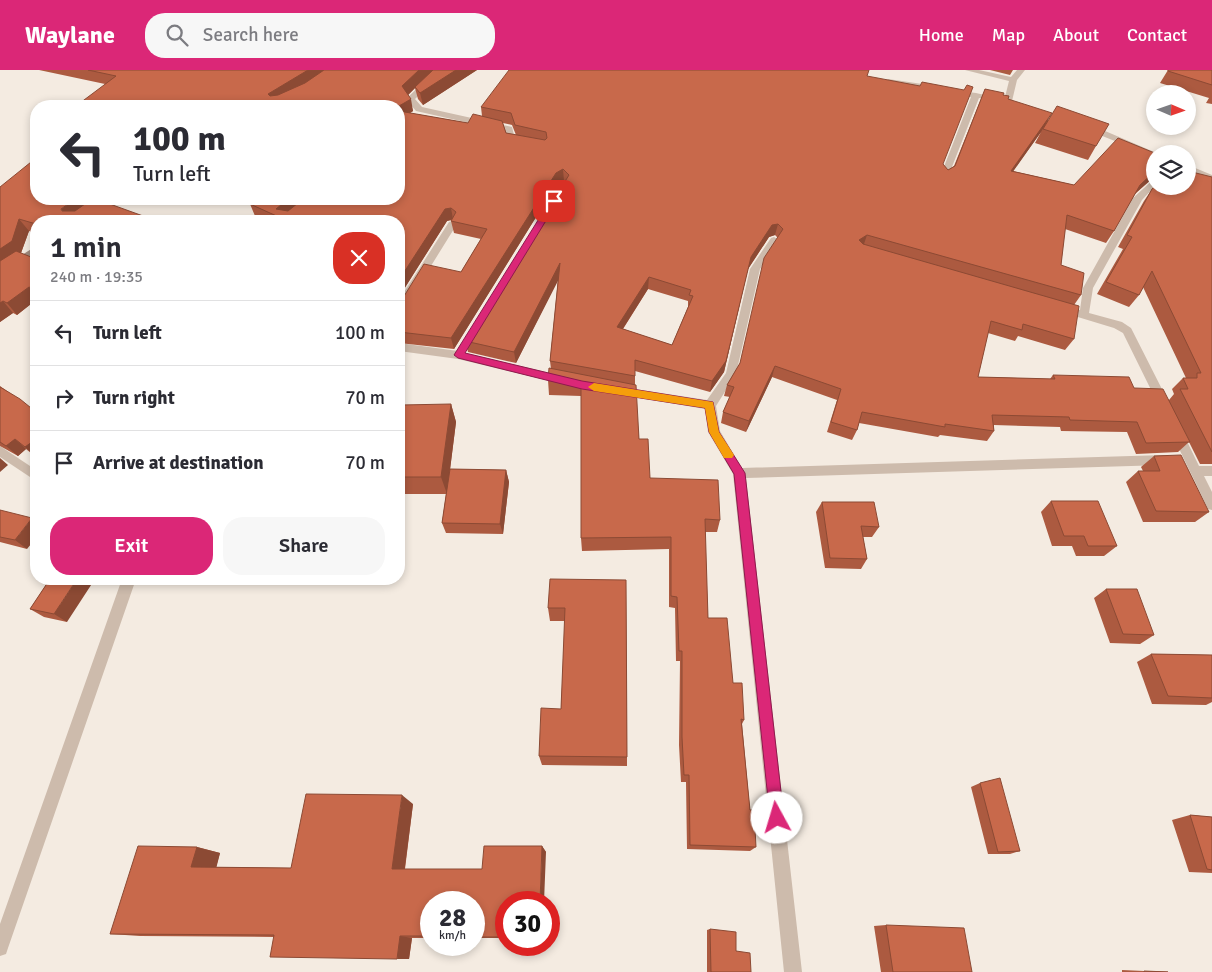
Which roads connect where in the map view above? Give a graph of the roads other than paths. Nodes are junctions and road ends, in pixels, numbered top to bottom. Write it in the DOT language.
graph roads {
  1 [pos="441,70"];
  2 [pos="969,70"];
  3 [pos="1021,70"];
  4 [pos="881,79"];
  5 [pos="1013,80"];
  6 [pos="976,95"];
  7 [pos="1076,123"];
  8 [pos="527,145"];
  9 [pos="1146,150"];
  10 [pos="1196,171"];
  11 [pos="944,177"];
  12 [pos="1212,178"];
  13 [pos="1146,190"];
  14 [pos="99,205"];
  15 [pos="85,215"];
  16 [pos="452,224"];
  17 [pos="774,240"];
  18 [pos="30,253"];
  19 [pos="0,274"];
  20 [pos="405,298"];
  21 [pos="1047,304"];
  22 [pos="1084,314"];
  23 [pos="405,347"];
  24 [pos="573,383"];
  25 [pos="612,390"];
  26 [pos="710,405"];
  27 [pos="0,450"];
  28 [pos="1193,465"];
  29 [pos="1212,471"];
  30 [pos="30,472"];
  31 [pos="739,473"];
  32 [pos="1212,504"];
  33 [pos="126,585"];
  34 [pos="0,948"];
  35 [pos="793,972"];
  1 -- 8 [label="street"];
  2 -- 5 [label="street"];
  3 -- 5 [label="street"];
  4 -- 6 [label="street"];
  5 -- 6 [label="street"];
  6 -- 11 [label="street"];
  7 -- 9 [label="street"];
  10 -- 12 [label="street"];
  13 -- 22 [label="street"];
  14 -- 15 [label="street"];
  16 -- 20 [label="street"];
  17 -- 26 [label="street"];
  18 -- 19 [label="street"];
  21 -- 22 [label="street"];
  22 -- 28 [label="street"];
  23 -- 24 [label="street"];
  25 -- 26 [label="street"];
  26 -- 31 [label="street"];
  27 -- 30 [label="street"];
  28 -- 29 [label="street"];
  28 -- 31 [label="street"];
  28 -- 32 [label="street"];
  31 -- 35 [label="street"];
  33 -- 34 [label="street"];
}
